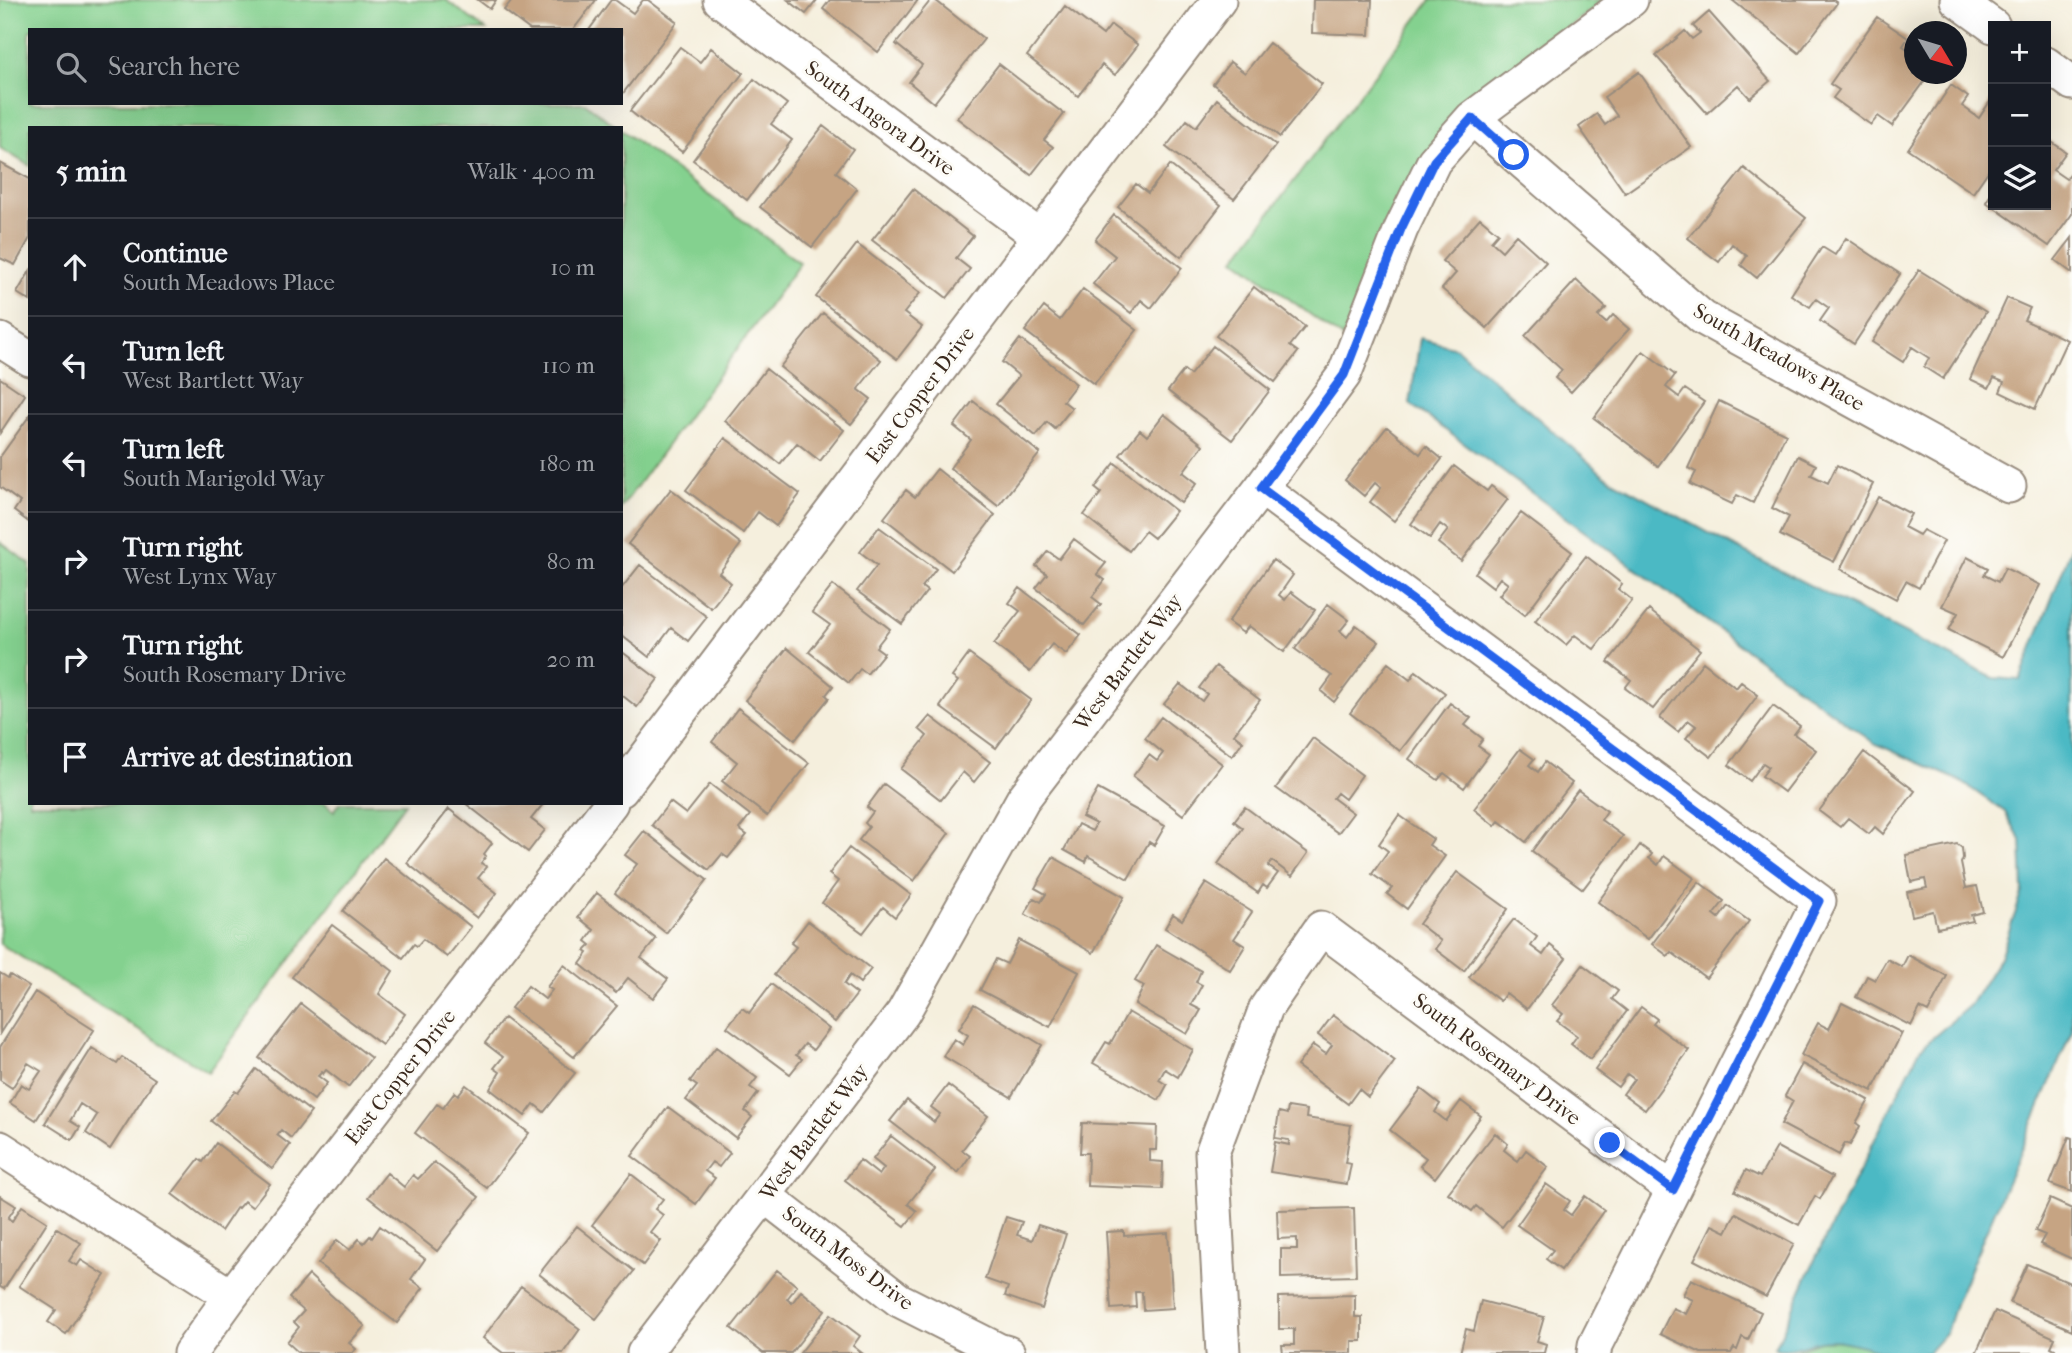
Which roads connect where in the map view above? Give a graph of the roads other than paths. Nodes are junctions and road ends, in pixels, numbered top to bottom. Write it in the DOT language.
graph roads {
  1 [pos="720,0"];
  2 [pos="1219,0"];
  3 [pos="1631,0"];
  4 [pos="1957,0"];
  5 [pos="1988,22"];
  6 [pos="2051,68"];
  7 [pos="2072,83"];
  8 [pos="1472,118"];
  9 [pos="1039,236"];
  10 [pos="0,340"];
  11 [pos="28,358"];
  12 [pos="2009,486"];
  13 [pos="1261,488"];
  14 [pos="623,787"];
  15 [pos="609,805"];
  16 [pos="0,1148"];
  17 [pos="1673,1190"];
  18 [pos="765,1196"];
  19 [pos="231,1296"];
  20 [pos="191,1353"];
  21 [pos="644,1353"];
  22 [pos="1008,1353"];
  23 [pos="1223,1353"];
  24 [pos="1594,1353"];
  1 -- 9 [label="street, South Angora Drive"];
  2 -- 9 [label="street, East Copper Drive"];
  3 -- 8 [label="street, West Bartlett Way"];
  4 -- 5 [label="street"];
  6 -- 7 [label="street"];
  8 -- 12 [label="street, South Meadows Place"];
  8 -- 13 [label="street, West Bartlett Way"];
  9 -- 14 [label="street, East Copper Drive"];
  10 -- 11 [label="street"];
  13 -- 17 [label="street"];
  13 -- 18 [label="street, West Bartlett Way"];
  15 -- 19 [label="street, East Copper Drive"];
  16 -- 19 [label="street"];
  17 -- 23 [label="street, South Rosemary Drive"];
  17 -- 24 [label="street"];
  18 -- 21 [label="street, West Bartlett Way"];
  18 -- 22 [label="street, South Moss Drive"];
  19 -- 20 [label="street, East Copper Drive"];
}
